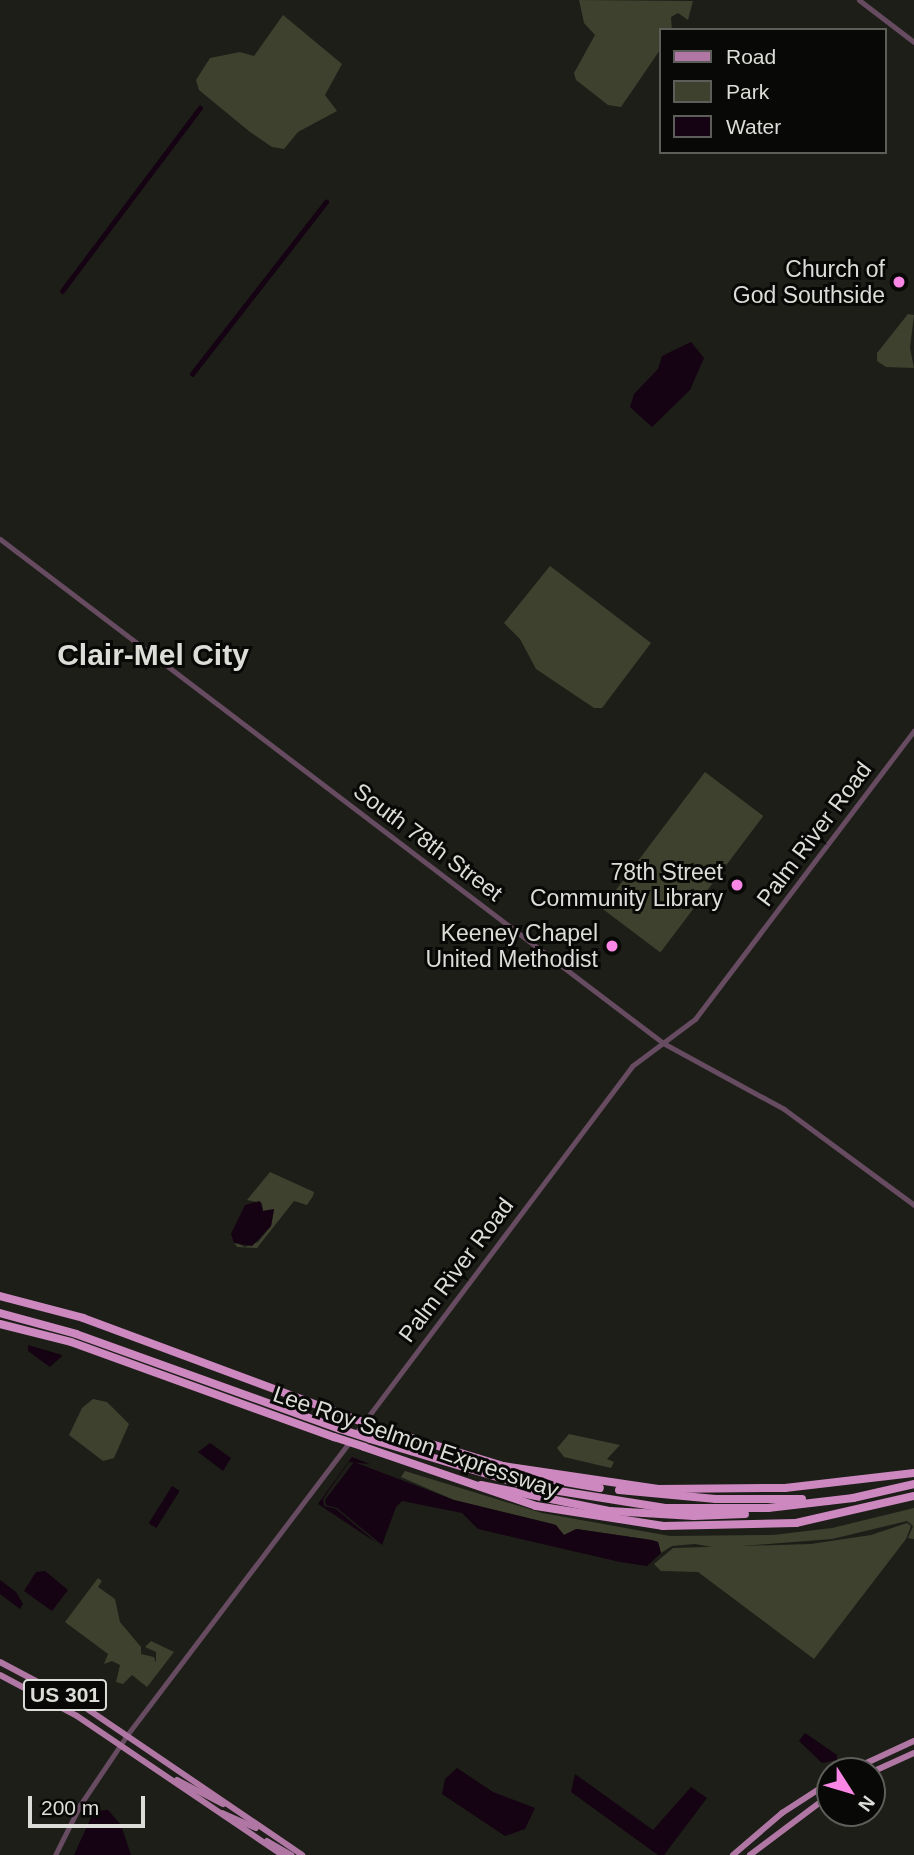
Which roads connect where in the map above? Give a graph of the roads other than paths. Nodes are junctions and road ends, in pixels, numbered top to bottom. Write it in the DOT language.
graph roads {
  1 [pos="859,0"];
  2 [pos="914,42"];
  3 [pos="0,539"];
  4 [pos="914,731"];
  5 [pos="663,1044"];
  6 [pos="914,1205"];
  7 [pos="0,1298"];
  8 [pos="0,1313"];
  9 [pos="0,1324"];
  10 [pos="446,1451"];
  11 [pos="914,1473"];
  12 [pos="463,1483"];
  13 [pos="914,1484"];
  14 [pos="872,1494"];
  15 [pos="914,1496"];
  16 [pos="853,1498"];
  17 [pos="0,1662"];
  18 [pos="0,1675"];
  19 [pos="127,1735"];
  20 [pos="914,1741"];
  21 [pos="120,1745"];
  22 [pos="914,1753"];
  23 [pos="879,1757"];
  24 [pos="886,1766"];
  25 [pos="162,1774"];
  26 [pos="816,1791"];
  27 [pos="227,1804"];
  28 [pos="816,1805"];
  29 [pos="220,1813"];
  30 [pos="252,1835"];
  31 [pos="286,1844"];
  32 [pos="55,1855"];
  33 [pos="282,1855"];
  34 [pos="291,1855"];
  35 [pos="302,1855"];
  36 [pos="733,1855"];
  37 [pos="750,1855"];
  1 -- 2 [label="street"];
  3 -- 5 [label="street, South 78th Street"];
  4 -- 5 [label="street, Palm River Road"];
  5 -- 6 [label="street, South 78th Street"];
  5 -- 19 [label="street, Palm River Road"];
  7 -- 10 [label="highway, Lee Roy Selmon Expressway, bridge"];
  8 -- 16 [label="highway, bridge"];
  9 -- 12 [label="highway, Lee Roy Selmon Expressway, bridge"];
  10 -- 11 [label="highway, Lee Roy Selmon Expressway"];
  10 -- 16 [label="highway"];
  12 -- 14 [label="highway"];
  12 -- 15 [label="highway, Lee Roy Selmon Expressway"];
  13 -- 14 [label="highway"];
  14 -- 16 [label="highway"];
  17 -- 19 [label="main road, US 301"];
  18 -- 21 [label="main road, US 301"];
  19 -- 21 [label="street, Palm River Road"];
  19 -- 27 [label="main road, US 301"];
  20 -- 23 [label="main road"];
  21 -- 25 [label="main road, US 301"];
  21 -- 32 [label="street, Palm River Road"];
  22 -- 24 [label="main road"];
  25 -- 27 [label="main road"];
  25 -- 29 [label="main road, US 301"];
  26 -- 36 [label="main road"];
  27 -- 31 [label="main road, US 301"];
  28 -- 37 [label="main road"];
  29 -- 30 [label="main road, US 301"];
  29 -- 31 [label="main road"];
  30 -- 33 [label="main road, US 301"];
  30 -- 34 [label="main road"];
  31 -- 35 [label="main road, US 301"];
}
